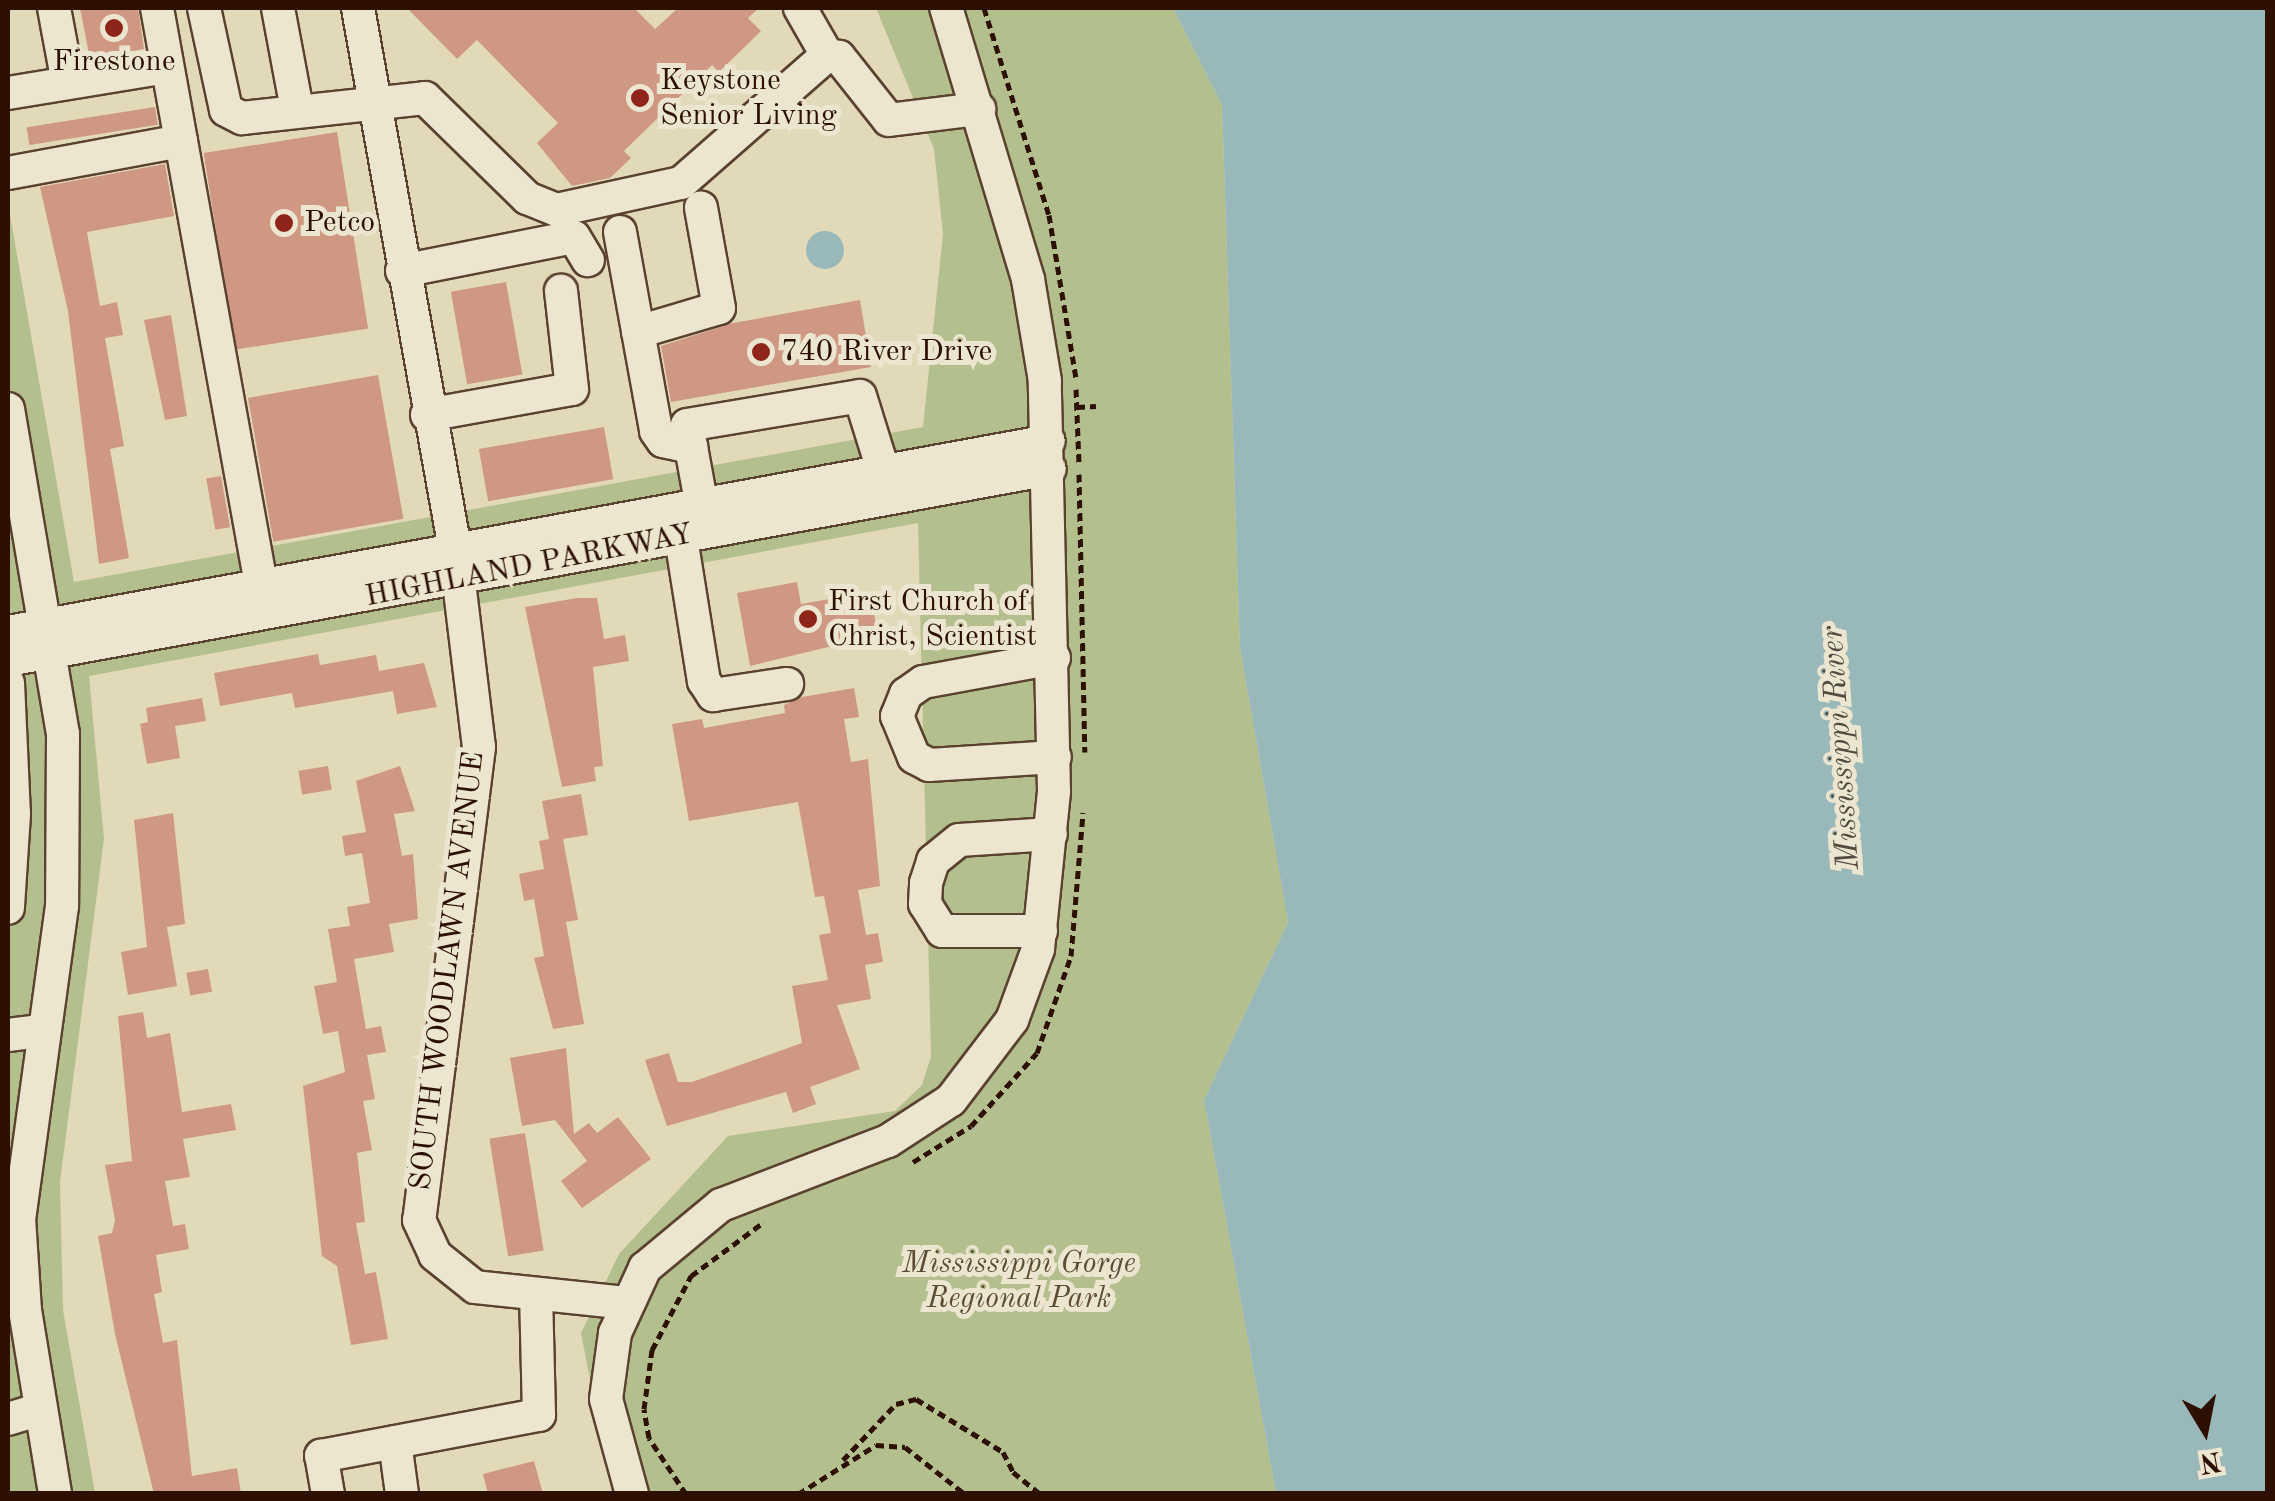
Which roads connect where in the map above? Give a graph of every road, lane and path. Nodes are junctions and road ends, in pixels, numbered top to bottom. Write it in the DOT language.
graph roads {
  1 [pos="54,8"];
  2 [pos="157,8"];
  3 [pos="204,8"];
  4 [pos="278,8"];
  5 [pos="358,8"];
  6 [pos="800,8"];
  7 [pos="946,8"];
  8 [pos="984,8"];
  9 [pos="827,55"];
  10 [pos="168,67"];
  11 [pos="68,83"];
  12 [pos="8,93"];
  13 [pos="374,98"];
  14 [pos="980,109"];
  15 [pos="297,110"];
  16 [pos="181,141"];
  17 [pos="8,173"];
  18 [pos="701,208"];
  19 [pos="620,232"];
  20 [pos="588,260"];
  21 [pos="402,271"];
  22 [pos="561,292"];
  23 [pos="638,332"];
  24 [pos="1096,406"];
  25 [pos="8,410"];
  26 [pos="426,415"];
  27 [pos="690,447"];
  28 [pos="1050,455"];
  29 [pos="887,484"];
  30 [pos="696,524"];
  31 [pos="457,565"];
  32 [pos="261,584"];
  33 [pos="8,632"];
  34 [pos="48,639"];
  35 [pos="1054,658"];
  36 [pos="8,660"];
  37 [pos="8,683"];
  38 [pos="787,684"];
  39 [pos="1055,757"];
  40 [pos="1051,834"];
  41 [pos="8,908"];
  42 [pos="1040,931"];
  43 [pos="43,1031"];
  44 [pos="8,1036"];
  45 [pos="923,1158"];
  46 [pos="908,1163"];
  47 [pos="776,1214"];
  48 [pos="536,1294"];
  49 [pos="626,1303"];
  50 [pos="40,1409"];
  51 [pos="8,1419"];
  52 [pos="395,1442"];
  53 [pos="843,1460"];
  54 [pos="56,1494"];
  55 [pos="328,1494"];
  56 [pos="402,1494"];
  57 [pos="632,1494"];
  58 [pos="686,1494"];
  59 [pos="798,1494"];
  60 [pos="965,1494"];
  61 [pos="1040,1494"];
  1 -- 11 [label="street"];
  2 -- 10 [label="street"];
  3 -- 15 [label="street"];
  4 -- 15 [label="street"];
  5 -- 13 [label="street, SOUTH WOODLAWN AVENUE"];
  6 -- 9 [label="street"];
  7 -- 14 [label="street"];
  8 -- 24 [label="path"];
  9 -- 13 [label="street"];
  9 -- 14 [label="street"];
  10 -- 11 [label="street"];
  10 -- 16 [label="street"];
  11 -- 12 [label="street"];
  13 -- 15 [label="street"];
  13 -- 21 [label="street, SOUTH WOODLAWN AVENUE"];
  14 -- 28 [label="street"];
  16 -- 17 [label="street"];
  16 -- 32 [label="street"];
  18 -- 23 [label="street"];
  19 -- 23 [label="street"];
  20 -- 21 [label="street"];
  21 -- 26 [label="street, SOUTH WOODLAWN AVENUE"];
  22 -- 26 [label="street"];
  23 -- 27 [label="street"];
  25 -- 34 [label="street"];
  26 -- 31 [label="street, SOUTH WOODLAWN AVENUE"];
  27 -- 29 [label="street"];
  27 -- 30 [label="street"];
  28 -- 29 [label="street, HIGHLAND PARKWAY"];
  28 -- 35 [label="street"];
  29 -- 30 [label="street, HIGHLAND PARKWAY"];
  30 -- 31 [label="street, HIGHLAND PARKWAY"];
  30 -- 38 [label="street"];
  31 -- 32 [label="street, HIGHLAND PARKWAY"];
  31 -- 34 [label="street, HIGHLAND PARKWAY"];
  31 -- 48 [label="street, SOUTH WOODLAWN AVENUE"];
  32 -- 34 [label="street, HIGHLAND PARKWAY"];
  33 -- 34 [label="street, HIGHLAND PARKWAY"];
  34 -- 36 [label="street, HIGHLAND PARKWAY"];
  34 -- 43 [label="street"];
  35 -- 39 [label="street"];
  35 -- 39 [label="street"];
  37 -- 41 [label="street"];
  39 -- 40 [label="street"];
  40 -- 42 [label="street"];
  40 -- 42 [label="street"];
  42 -- 49 [label="street"];
  43 -- 44 [label="street"];
  43 -- 50 [label="street"];
  45 -- 46 [label="path"];
  47 -- 58 [label="path"];
  48 -- 49 [label="street, SOUTH WOODLAWN AVENUE"];
  48 -- 52 [label="street"];
  49 -- 57 [label="street"];
  50 -- 51 [label="street"];
  50 -- 54 [label="street"];
  52 -- 55 [label="street"];
  52 -- 56 [label="street"];
  53 -- 59 [label="path"];
  53 -- 60 [label="path"];
  53 -- 61 [label="path"];
}
